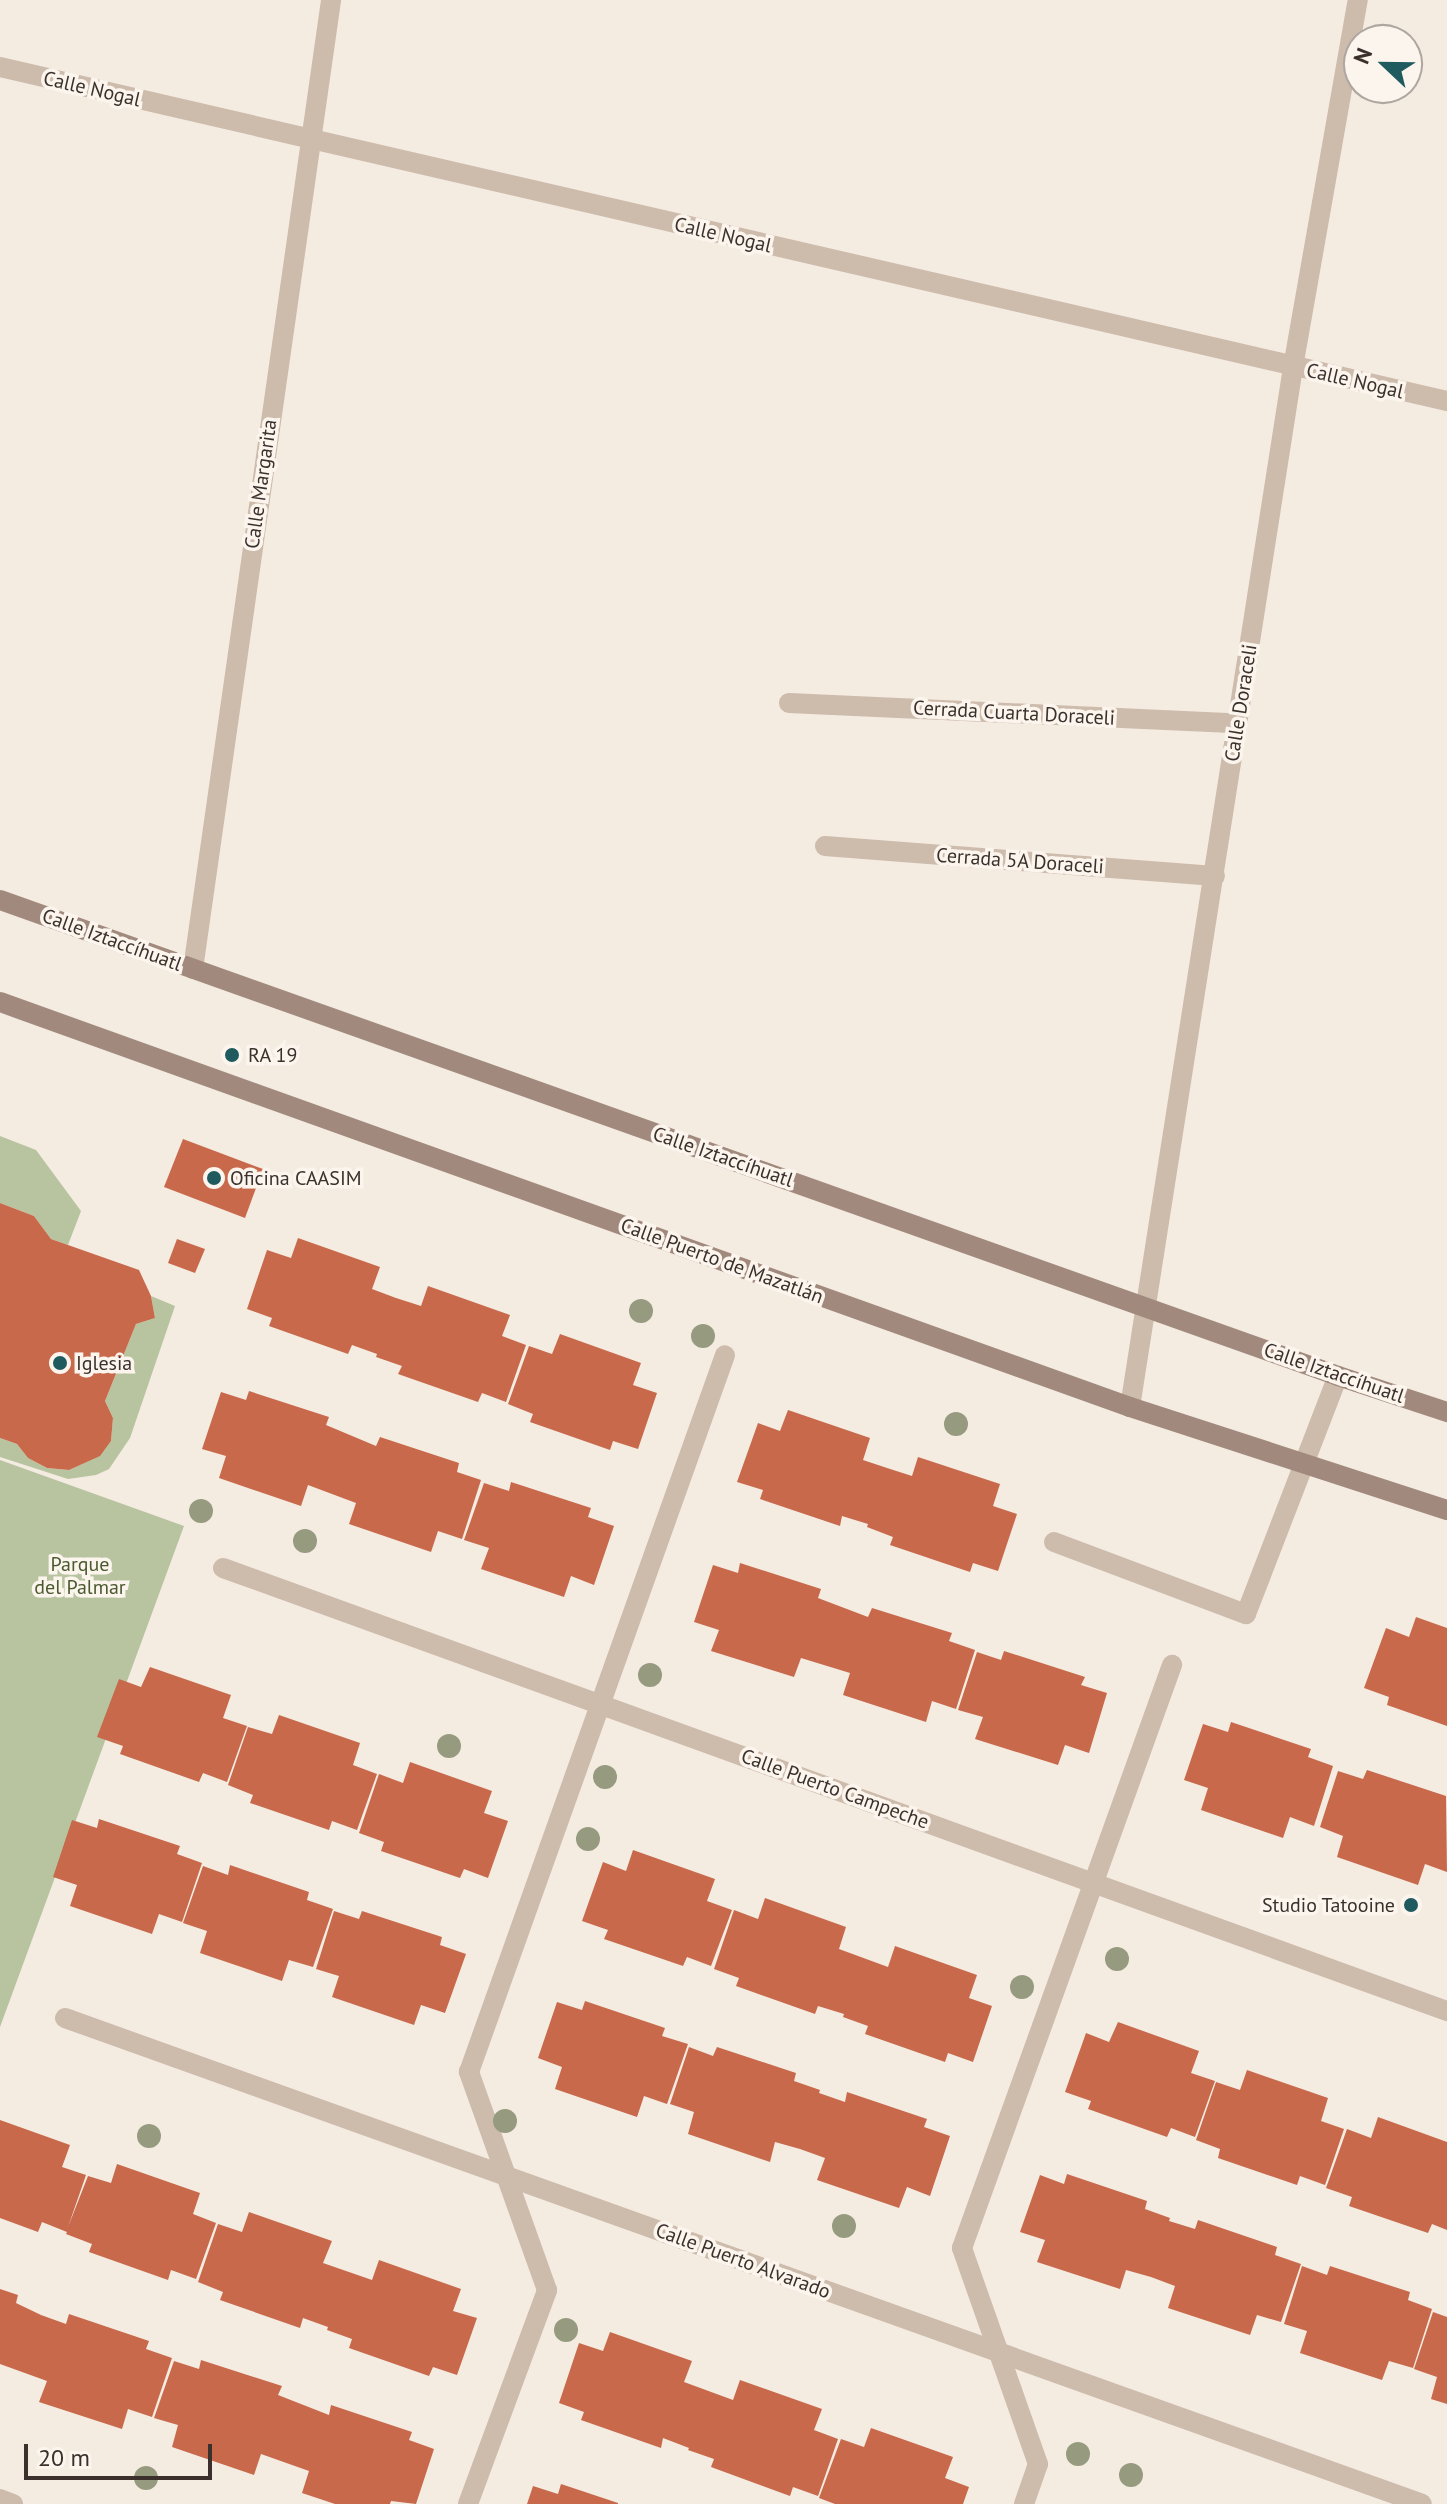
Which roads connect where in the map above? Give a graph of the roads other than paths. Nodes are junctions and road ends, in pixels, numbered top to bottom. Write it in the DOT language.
graph roads {
  1 [pos="331,0"];
  2 [pos="1358,0"];
  3 [pos="0,67"];
  4 [pos="310,140"];
  5 [pos="1293,367"];
  6 [pos="1447,401"];
  7 [pos="789,703"];
  8 [pos="1238,723"];
  9 [pos="825,846"];
  10 [pos="1215,876"];
  11 [pos="0,900"];
  12 [pos="193,969"];
  13 [pos="0,1002"];
  14 [pos="1148,1307"];
  15 [pos="725,1355"];
  16 [pos="1338,1376"];
  17 [pos="1130,1407"];
  18 [pos="1447,1412"];
  19 [pos="1304,1466"];
  20 [pos="1447,1510"];
  21 [pos="1054,1542"];
  22 [pos="223,1568"];
  23 [pos="1172,1665"];
  24 [pos="600,1704"];
  25 [pos="1093,1882"];
  26 [pos="1447,2011"];
  27 [pos="65,2018"];
  28 [pos="506,2176"];
  29 [pos="998,2353"];
  30 [pos="0,2499"];
  31 [pos="13,2504"];
  32 [pos="468,2504"];
  33 [pos="1024,2504"];
  34 [pos="1422,2504"];
  1 -- 4 [label="street, Calle Margarita"];
  2 -- 5 [label="street, Calle Doraceli"];
  3 -- 4 [label="street, Calle Nogal"];
  4 -- 5 [label="street, Calle Nogal"];
  4 -- 12 [label="street, Calle Margarita"];
  5 -- 6 [label="street, Calle Nogal"];
  5 -- 8 [label="street, Calle Doraceli"];
  7 -- 8 [label="street, Cerrada Cuarta Doraceli"];
  8 -- 10 [label="street, Calle Doraceli"];
  9 -- 10 [label="street, Cerrada 5A Doraceli"];
  10 -- 14 [label="street, Calle Doraceli"];
  11 -- 12 [label="main road, Calle Iztaccíhuatl"];
  12 -- 14 [label="main road, Calle Iztaccíhuatl"];
  13 -- 17 [label="main road, Calle Puerto de Mazatlán"];
  14 -- 16 [label="main road, Calle Iztaccíhuatl"];
  14 -- 17 [label="street, Calle Doraceli"];
  15 -- 24 [label="street"];
  16 -- 18 [label="main road, Calle Iztaccíhuatl"];
  16 -- 19 [label="street"];
  17 -- 19 [label="main road, Calle Puerto de Mazatlán"];
  19 -- 20 [label="main road, Calle Puerto de Mazatlán"];
  19 -- 21 [label="street"];
  22 -- 24 [label="street, Calle Puerto Campeche"];
  23 -- 25 [label="street"];
  24 -- 25 [label="street, Calle Puerto Campeche"];
  24 -- 28 [label="street"];
  25 -- 26 [label="street, Calle Puerto Campeche"];
  25 -- 29 [label="street"];
  27 -- 28 [label="street, Calle Puerto Alvarado"];
  28 -- 29 [label="street, Calle Puerto Alvarado"];
  28 -- 32 [label="street"];
  29 -- 33 [label="street"];
  29 -- 34 [label="street, Calle Puerto Alvarado"];
  30 -- 31 [label="street"];
}
